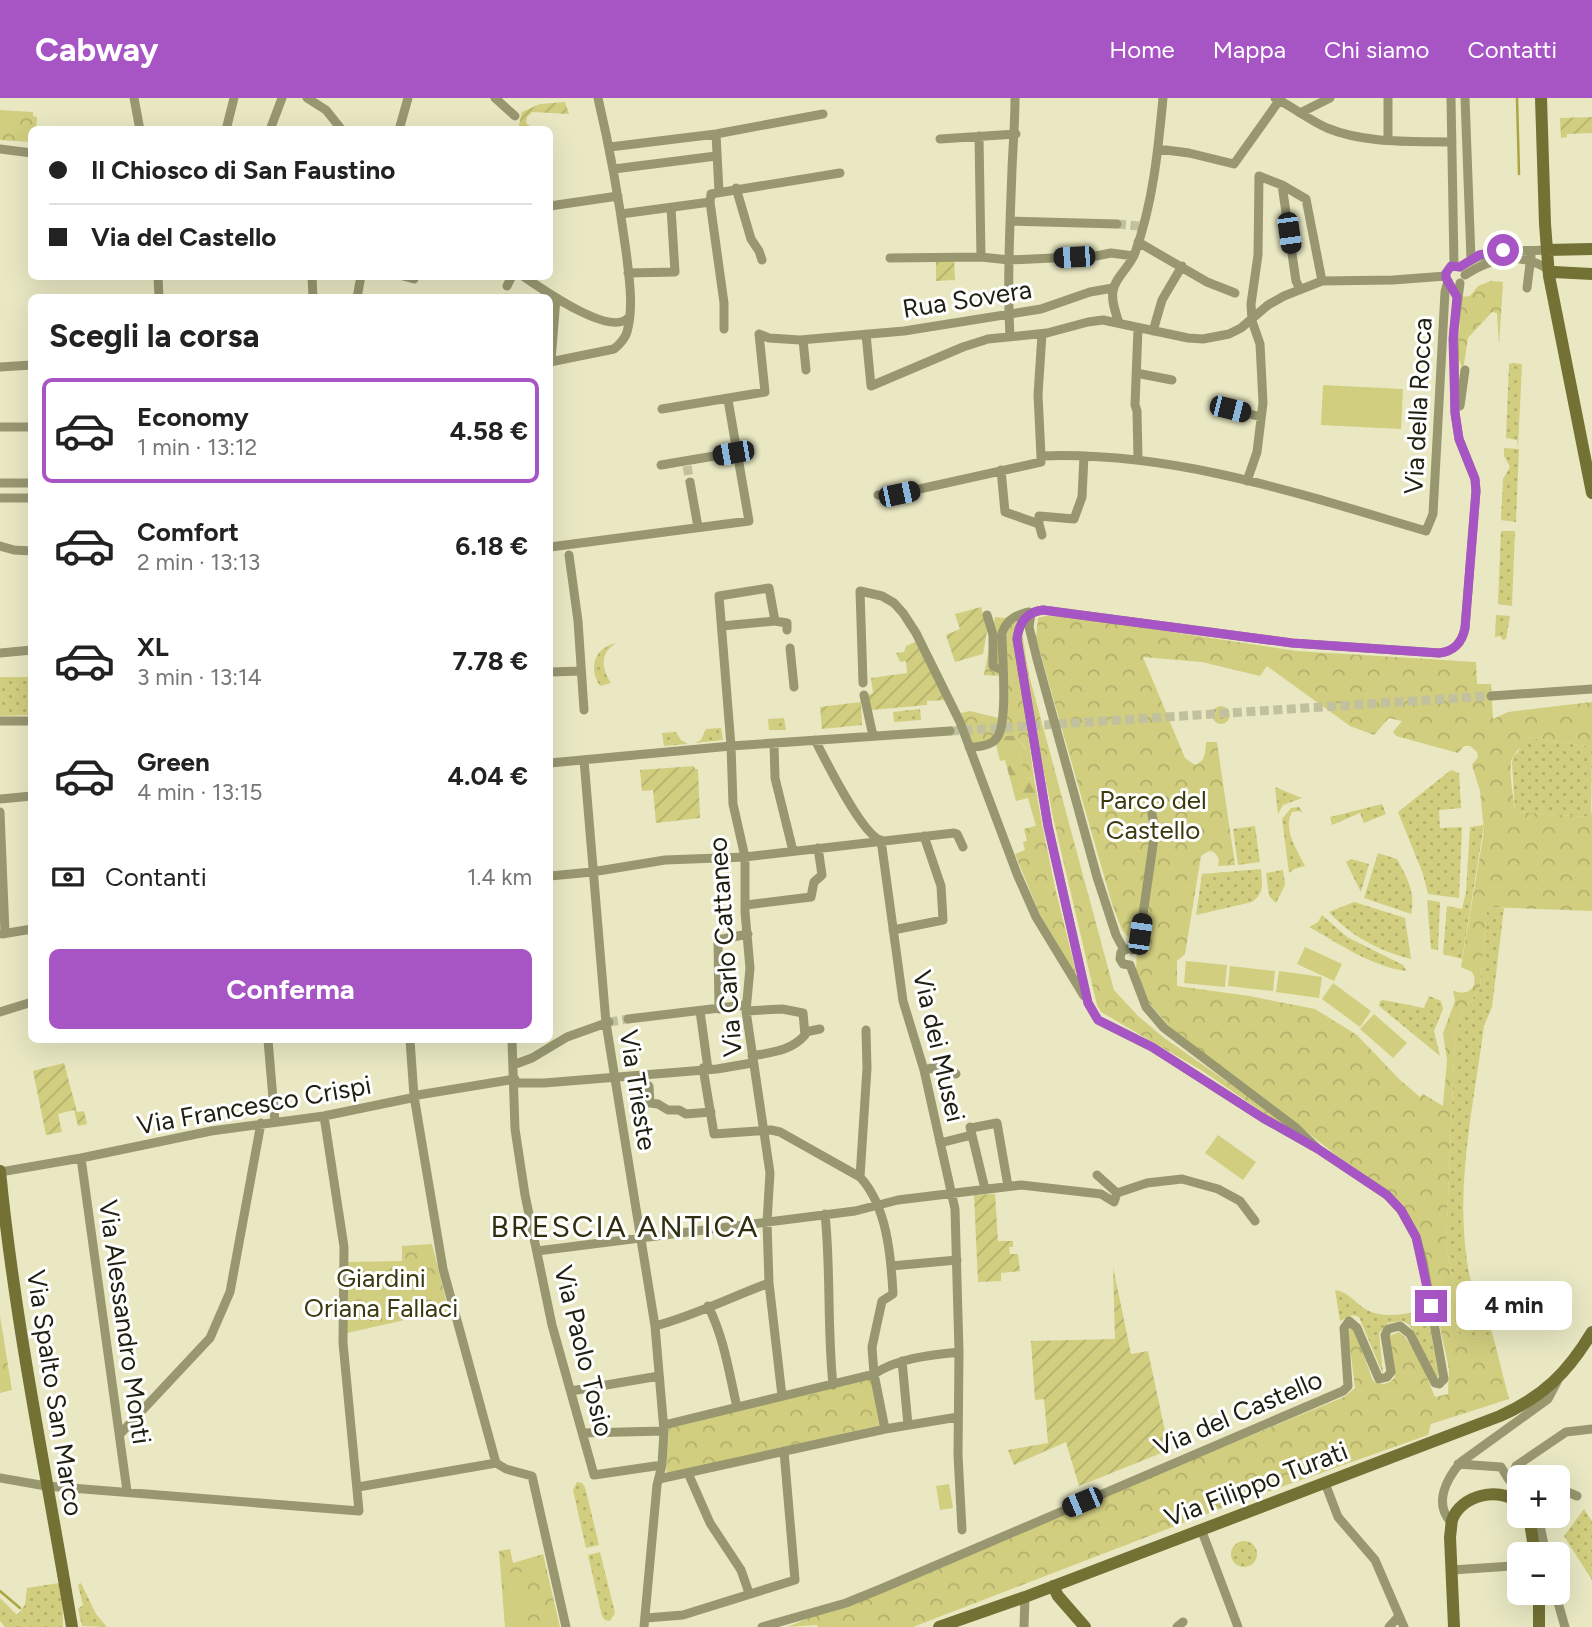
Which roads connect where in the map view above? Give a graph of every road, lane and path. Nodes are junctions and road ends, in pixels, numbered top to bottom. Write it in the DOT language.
graph roads {
  1 [pos="134,98"];
  2 [pos="234,98"];
  3 [pos="282,98"];
  4 [pos="307,98"];
  5 [pos="408,98"];
  6 [pos="495,98"];
  7 [pos="598,98"];
  8 [pos="1015,98"];
  9 [pos="1163,98"];
  10 [pos="1278,98"];
  11 [pos="1330,98"];
  12 [pos="1388,98"];
  13 [pos="1451,98"];
  14 [pos="1465,98"];
  15 [pos="1541,98"];
  16 [pos="1300,113"];
  17 [pos="823,114"];
  18 [pos="515,116"];
  19 [pos="140,126"];
  20 [pos="227,126"];
  21 [pos="272,126"];
  22 [pos="339,126"];
  23 [pos="400,126"];
  24 [pos="716,134"];
  25 [pos="1016,134"];
  26 [pos="979,136"];
  27 [pos="940,139"];
  28 [pos="1388,140"];
  29 [pos="1452,142"];
  30 [pos="610,147"];
  31 [pos="0,149"];
  32 [pos="1158,149"];
  33 [pos="28,152"];
  34 [pos="716,156"];
  35 [pos="614,169"];
  36 [pos="840,173"];
  37 [pos="1282,185"];
  38 [pos="736,188"];
  39 [pos="719,192"];
  40 [pos="618,196"];
  41 [pos="710,202"];
  42 [pos="553,206"];
  43 [pos="671,208"];
  44 [pos="621,214"];
  45 [pos="1010,221"];
  46 [pos="1118,224"];
  47 [pos="1138,242"];
  48 [pos="1592,249"];
  49 [pos="1547,250"];
  50 [pos="1531,255"];
  51 [pos="1134,256"];
  52 [pos="981,257"];
  53 [pos="890,258"];
  54 [pos="1471,259"];
  55 [pos="762,260"];
  56 [pos="1009,260"];
  57 [pos="1182,266"];
  58 [pos="628,273"];
  59 [pos="1549,273"];
  60 [pos="1592,274"];
  61 [pos="510,280"];
  62 [pos="529,280"];
  63 [pos="1322,281"];
  64 [pos="1454,281"];
  65 [pos="507,286"];
  66 [pos="1113,288"];
  67 [pos="1527,288"];
  68 [pos="1300,289"];
  69 [pos="1235,293"];
  70 [pos="550,294"];
  71 [pos="553,296"];
  72 [pos="556,298"];
  73 [pos="1009,316"];
  74 [pos="628,318"];
  75 [pos="1252,321"];
  76 [pos="1119,323"];
  77 [pos="614,324"];
  78 [pos="1138,328"];
  79 [pos="724,329"];
  80 [pos="553,330"];
  81 [pos="1153,331"];
  82 [pos="866,334"];
  83 [pos="1042,334"];
  84 [pos="1010,337"];
  85 [pos="803,340"];
  86 [pos="618,346"];
  87 [pos="553,361"];
  88 [pos="28,365"];
  89 [pos="0,367"];
  90 [pos="806,370"];
  91 [pos="1465,370"];
  92 [pos="1136,373"];
  93 [pos="1172,380"];
  94 [pos="728,400"];
  95 [pos="662,409"];
  96 [pos="1230,409"];
  97 [pos="1261,417"];
  98 [pos="1458,424"];
  99 [pos="0,427"];
  100 [pos="28,427"];
  101 [pos="738,452"];
  102 [pos="1041,456"];
  103 [pos="1084,456"];
  104 [pos="1138,460"];
  105 [pos="661,465"];
  106 [pos="1590,467"];
  107 [pos="1001,470"];
  108 [pos="1247,481"];
  109 [pos="0,482"];
  110 [pos="690,482"];
  111 [pos="28,483"];
  112 [pos="1592,493"];
  113 [pos="878,495"];
  114 [pos="0,498"];
  115 [pos="28,498"];
  116 [pos="1039,524"];
  117 [pos="698,527"];
  118 [pos="1042,535"];
  119 [pos="0,546"];
  120 [pos="553,547"];
  121 [pos="28,551"];
  122 [pos="569,555"];
  123 [pos="1033,612"];
  124 [pos="987,615"];
  125 [pos="775,621"];
  126 [pos="722,626"];
  127 [pos="787,627"];
  128 [pos="790,648"];
  129 [pos="28,650"];
  130 [pos="0,653"];
  131 [pos="1002,670"];
  132 [pos="581,671"];
  133 [pos="553,672"];
  134 [pos="863,683"];
  135 [pos="794,687"];
  136 [pos="1591,690"];
  137 [pos="864,695"];
  138 [pos="1491,696"];
  139 [pos="584,710"];
  140 [pos="0,721"];
  141 [pos="28,721"];
  142 [pos="950,731"];
  143 [pos="873,736"];
  144 [pos="815,740"];
  145 [pos="774,743"];
  146 [pos="732,746"];
  147 [pos="969,747"];
  148 [pos="584,760"];
  149 [pos="553,764"];
  150 [pos="28,796"];
  151 [pos="0,799"];
  152 [pos="0,812"];
  153 [pos="1152,814"];
  154 [pos="924,835"];
  155 [pos="881,840"];
  156 [pos="962,847"];
  157 [pos="818,848"];
  158 [pos="793,851"];
  159 [pos="745,857"];
  160 [pos="592,872"];
  161 [pos="553,876"];
  162 [pos="746,905"];
  163 [pos="28,930"];
  164 [pos="893,930"];
  165 [pos="3,934"];
  166 [pos="748,934"];
  167 [pos="1128,950"];
  168 [pos="28,1003"];
  169 [pos="1088,1003"];
  170 [pos="746,1008"];
  171 [pos="719,1009"];
  172 [pos="700,1011"];
  173 [pos="0,1012"];
  174 [pos="628,1020"];
  175 [pos="607,1022"];
  176 [pos="820,1029"];
  177 [pos="866,1030"];
  178 [pos="805,1032"];
  179 [pos="268,1043"];
  180 [pos="410,1043"];
  181 [pos="512,1043"];
  182 [pos="752,1059"];
  183 [pos="513,1065"];
  184 [pos="706,1068"];
  185 [pos="924,1070"];
  186 [pos="956,1074"];
  187 [pos="614,1077"];
  188 [pos="515,1081"];
  189 [pos="649,1086"];
  190 [pos="414,1096"];
  191 [pos="711,1112"];
  192 [pos="324,1116"];
  193 [pos="275,1122"];
  194 [pos="261,1123"];
  195 [pos="768,1130"];
  196 [pos="971,1130"];
  197 [pos="940,1143"];
  198 [pos="1318,1149"];
  199 [pos="81,1158"];
  200 [pos="0,1172"];
  201 [pos="1097,1175"];
  202 [pos="860,1177"];
  203 [pos="1008,1186"];
  204 [pos="985,1189"];
  205 [pos="1117,1193"];
  206 [pos="953,1194"];
  207 [pos="878,1206"];
  208 [pos="825,1214"];
  209 [pos="1255,1221"];
  210 [pos="767,1222"];
  211 [pos="642,1239"];
  212 [pos="537,1251"];
  213 [pos="957,1260"];
  214 [pos="891,1266"];
  215 [pos="769,1283"];
  216 [pos="708,1306"];
  217 [pos="655,1326"];
  218 [pos="1592,1332"];
  219 [pos="1592,1348"];
  220 [pos="958,1352"];
  221 [pos="1575,1360"];
  222 [pos="902,1361"];
  223 [pos="874,1374"];
  224 [pos="659,1376"];
  225 [pos="1560,1377"];
  226 [pos="833,1385"];
  227 [pos="571,1391"];
  228 [pos="782,1396"];
  229 [pos="737,1407"];
  230 [pos="958,1417"];
  231 [pos="908,1425"];
  232 [pos="664,1428"];
  233 [pos="885,1429"];
  234 [pos="1592,1429"];
  235 [pos="121,1433"];
  236 [pos="583,1433"];
  237 [pos="784,1451"];
  238 [pos="496,1463"];
  239 [pos="1456,1464"];
  240 [pos="662,1465"];
  241 [pos="1517,1465"];
  242 [pos="688,1473"];
  243 [pos="1507,1477"];
  244 [pos="0,1478"];
  245 [pos="659,1479"];
  246 [pos="1325,1483"];
  247 [pos="46,1486"];
  248 [pos="358,1487"];
  249 [pos="127,1491"];
  250 [pos="1507,1492"];
  251 [pos="1570,1493"];
  252 [pos="1577,1496"];
  253 [pos="1451,1522"];
  254 [pos="1201,1529"];
  255 [pos="962,1531"];
  256 [pos="1507,1566"];
  257 [pos="1452,1570"];
  258 [pos="1054,1586"];
  259 [pos="749,1593"];
  260 [pos="1025,1597"];
  261 [pos="1539,1605"];
  262 [pos="1559,1605"];
  263 [pos="1399,1616"];
  264 [pos="645,1622"];
  265 [pos="73,1625"];
  266 [pos="566,1627"];
  267 [pos="762,1627"];
  268 [pos="939,1627"];
  269 [pos="1024,1627"];
  270 [pos="1085,1627"];
  271 [pos="1238,1627"];
  272 [pos="1389,1627"];
  273 [pos="1404,1627"];
  274 [pos="1454,1627"];
  275 [pos="1539,1627"];
  276 [pos="1565,1627"];
  1 -- 19 [label="street"];
  2 -- 20 [label="street"];
  3 -- 21 [label="street"];
  4 -- 22 [label="street"];
  5 -- 23 [label="street"];
  6 -- 18 [label="street"];
  7 -- 30 [label="street"];
  8 -- 25 [label="street"];
  9 -- 32 [label="street"];
  10 -- 16 [label="street"];
  10 -- 32 [label="street"];
  11 -- 16 [label="street"];
  12 -- 28 [label="street"];
  13 -- 29 [label="street"];
  14 -- 54 [label="street"];
  15 -- 49 [label="main road"];
  16 -- 28 [label="street"];
  17 -- 24 [label="street"];
  24 -- 30 [label="street"];
  24 -- 34 [label="street"];
  25 -- 26 [label="street"];
  25 -- 45 [label="street"];
  26 -- 27 [label="street"];
  26 -- 52 [label="street"];
  28 -- 29 [label="street"];
  29 -- 64 [label="street"];
  30 -- 35 [label="street"];
  31 -- 33 [label="street"];
  32 -- 47 [label="street"];
  34 -- 35 [label="street"];
  34 -- 39 [label="street"];
  35 -- 40 [label="street"];
  36 -- 38 [label="street"];
  37 -- 63 [label="street"];
  37 -- 68 [label="street"];
  37 -- 75 [label="street"];
  38 -- 39 [label="street"];
  38 -- 55 [label="street"];
  39 -- 41 [label="street"];
  40 -- 42 [label="street"];
  40 -- 44 [label="street"];
  41 -- 43 [label="street"];
  41 -- 79 [label="street"];
  43 -- 44 [label="street"];
  43 -- 58 [label="street"];
  44 -- 58 [label="street"];
  45 -- 46 [label="street"];
  45 -- 56 [label="street"];
  47 -- 51 [label="street"];
  47 -- 57 [label="street"];
  48 -- 49 [label="main road"];
  49 -- 50 [label="street"];
  49 -- 59 [label="main road"];
  50 -- 54 [label="street"];
  50 -- 59 [label="street"];
  50 -- 64 [label="street"];
  50 -- 67 [label="street"];
  51 -- 56 [label="street"];
  51 -- 66 [label="street"];
  52 -- 53 [label="street"];
  52 -- 56 [label="street"];
  54 -- 64 [label="street"];
  56 -- 73 [label="street"];
  57 -- 69 [label="street"];
  57 -- 81 [label="street"];
  58 -- 74 [label="street"];
  59 -- 60 [label="main road"];
  59 -- 106 [label="main road"];
  61 -- 65 [label="street"];
  62 -- 70 [label="street"];
  63 -- 64 [label="street"];
  63 -- 68 [label="street"];
  64 -- 98 [label="street"];
  64 -- 108 [label="street, Via della Rocca"];
  66 -- 73 [label="street, Rua Sovera"];
  66 -- 76 [label="street"];
  68 -- 75 [label="street"];
  71 -- 72 [label="street"];
  72 -- 77 [label="street"];
  72 -- 80 [label="street"];
  73 -- 82 [label="street, Rua Sovera"];
  73 -- 84 [label="street"];
  74 -- 77 [label="street"];
  74 -- 86 [label="street"];
  75 -- 81 [label="street"];
  75 -- 97 [label="street"];
  76 -- 78 [label="street"];
  76 -- 83 [label="street"];
  77 -- 86 [label="street"];
  78 -- 81 [label="street"];
  78 -- 92 [label="street"];
  82 -- 84 [label="street"];
  82 -- 85 [label="street, Rua Sovera"];
  83 -- 84 [label="street"];
  83 -- 102 [label="street"];
  85 -- 90 [label="street"];
  85 -- 94 [label="street, Rua Sovera"];
  86 -- 87 [label="street"];
  88 -- 89 [label="street"];
  91 -- 98 [label="street"];
  92 -- 93 [label="street"];
  92 -- 104 [label="street"];
  94 -- 95 [label="street"];
  94 -- 101 [label="street"];
  96 -- 97 [label="street"];
  97 -- 108 [label="street"];
  98 -- 123 [label="street"];
  99 -- 100 [label="street"];
  101 -- 105 [label="street"];
  101 -- 117 [label="street"];
  102 -- 103 [label="street"];
  102 -- 107 [label="street"];
  103 -- 104 [label="street"];
  103 -- 116 [label="street"];
  104 -- 108 [label="street"];
  106 -- 112 [label="main road"];
  107 -- 113 [label="street"];
  107 -- 116 [label="street"];
  109 -- 111 [label="street"];
  110 -- 117 [label="street"];
  114 -- 115 [label="street"];
  116 -- 118 [label="street"];
  117 -- 120 [label="street"];
  119 -- 121 [label="street"];
  122 -- 132 [label="street"];
  123 -- 131 [label="street"];
  123 -- 167 [label="street"];
  123 -- 169 [label="street"];
  124 -- 131 [label="street"];
  125 -- 126 [label="street"];
  125 -- 126 [label="street, Via Carlo Cattaneo"];
  125 -- 127 [label="street"];
  126 -- 146 [label="street, Via Carlo Cattaneo"];
  128 -- 135 [label="street"];
  129 -- 130 [label="street"];
  131 -- 147 [label="street"];
  132 -- 133 [label="street"];
  132 -- 139 [label="street"];
  134 -- 147 [label="street"];
  136 -- 138 [label="street"];
  137 -- 143 [label="street"];
  140 -- 141 [label="street"];
  142 -- 143 [label="street"];
  143 -- 144 [label="street"];
  144 -- 145 [label="street"];
  144 -- 155 [label="street"];
  145 -- 146 [label="street"];
  145 -- 158 [label="street"];
  146 -- 148 [label="street"];
  146 -- 159 [label="street, Via Carlo Cattaneo"];
  147 -- 169 [label="street"];
  148 -- 149 [label="street"];
  148 -- 160 [label="street, Via Trieste"];
  150 -- 151 [label="street"];
  152 -- 165 [label="street"];
  153 -- 167 [label="street, Via del Castello"];
  154 -- 155 [label="street"];
  154 -- 156 [label="street"];
  154 -- 164 [label="street"];
  155 -- 157 [label="street"];
  155 -- 164 [label="street, Via dei Musei"];
  157 -- 158 [label="street"];
  157 -- 162 [label="street"];
  158 -- 159 [label="street"];
  159 -- 160 [label="street"];
  159 -- 162 [label="street, Via Carlo Cattaneo"];
  160 -- 161 [label="street"];
  160 -- 175 [label="street, Via Trieste"];
  162 -- 166 [label="street, Via Carlo Cattaneo"];
  163 -- 165 [label="street"];
  164 -- 185 [label="street, Via dei Musei"];
  166 -- 170 [label="street, Via Carlo Cattaneo"];
  166 -- 171 [label="street"];
  167 -- 198 [label="street, Via del Castello"];
  168 -- 173 [label="street"];
  169 -- 198 [label="street"];
  170 -- 171 [label="street"];
  170 -- 178 [label="street"];
  170 -- 182 [label="street, Via Carlo Cattaneo"];
  171 -- 172 [label="street"];
  172 -- 174 [label="street"];
  172 -- 184 [label="street"];
  175 -- 183 [label="street"];
  175 -- 187 [label="street, Via Trieste"];
  176 -- 178 [label="street"];
  177 -- 202 [label="street"];
  178 -- 182 [label="street, Via Francesco Crispi"];
  179 -- 193 [label="street"];
  180 -- 190 [label="street"];
  181 -- 183 [label="street, Via Paolo Tosio"];
  182 -- 184 [label="street, Via Francesco Crispi"];
  182 -- 195 [label="street, Via Carlo Cattaneo"];
  183 -- 188 [label="street, Via Paolo Tosio"];
  184 -- 187 [label="street, Via Francesco Crispi"];
  184 -- 191 [label="street"];
  185 -- 186 [label="street"];
  185 -- 197 [label="street, Via dei Musei"];
  187 -- 188 [label="street, Via Francesco Crispi"];
  187 -- 211 [label="street, Via Trieste"];
  188 -- 190 [label="street, Via Francesco Crispi"];
  188 -- 212 [label="street, Via Paolo Tosio"];
  189 -- 191 [label="street"];
  190 -- 192 [label="street, Via Francesco Crispi"];
  190 -- 238 [label="street"];
  191 -- 195 [label="street"];
  192 -- 193 [label="street, Via Francesco Crispi"];
  192 -- 248 [label="street"];
  193 -- 194 [label="street, Via Francesco Crispi"];
  194 -- 199 [label="street, Via Francesco Crispi"];
  194 -- 235 [label="street"];
  195 -- 202 [label="street"];
  195 -- 210 [label="street, Via Carlo Cattaneo"];
  196 -- 197 [label="street"];
  196 -- 203 [label="street"];
  196 -- 204 [label="street"];
  197 -- 206 [label="street, Via dei Musei"];
  198 -- 267 [label="street, Via del Castello"];
  199 -- 200 [label="street, Via Francesco Crispi"];
  199 -- 235 [label="street, Via Alessandro Monti"];
  200 -- 247 [label="main road, Via Spalto San Marco"];
  201 -- 205 [label="street"];
  202 -- 207 [label="street"];
  203 -- 204 [label="street"];
  203 -- 205 [label="street"];
  204 -- 206 [label="street"];
  205 -- 209 [label="street"];
  206 -- 207 [label="street"];
  206 -- 213 [label="street, Via dei Musei"];
  207 -- 208 [label="street"];
  207 -- 214 [label="street"];
  208 -- 210 [label="street"];
  208 -- 226 [label="street"];
  210 -- 211 [label="street"];
  210 -- 215 [label="street, Via Carlo Cattaneo"];
  211 -- 212 [label="street"];
  211 -- 217 [label="street, Via Trieste"];
  212 -- 227 [label="street, Via Paolo Tosio"];
  213 -- 214 [label="street"];
  213 -- 220 [label="street, Via dei Musei"];
  214 -- 223 [label="street"];
  215 -- 216 [label="street"];
  215 -- 228 [label="street, Via Carlo Cattaneo"];
  216 -- 217 [label="street"];
  216 -- 229 [label="street"];
  217 -- 224 [label="street, Via Trieste"];
  218 -- 221 [label="main road"];
  219 -- 221 [label="main road"];
  220 -- 222 [label="street"];
  220 -- 230 [label="street, Via dei Musei"];
  221 -- 225 [label="main road, Via Filippo Turati"];
  222 -- 223 [label="street"];
  222 -- 231 [label="street"];
  223 -- 226 [label="street"];
  223 -- 233 [label="street"];
  224 -- 227 [label="street"];
  224 -- 232 [label="street, Via Trieste"];
  225 -- 239 [label="street"];
  225 -- 246 [label="main road, Via Filippo Turati"];
  226 -- 228 [label="street"];
  227 -- 236 [label="street, Via Paolo Tosio"];
  228 -- 229 [label="street"];
  229 -- 232 [label="street"];
  230 -- 231 [label="street"];
  230 -- 255 [label="street, Via dei Musei"];
  231 -- 233 [label="street"];
  232 -- 236 [label="street"];
  232 -- 240 [label="street, Via Trieste"];
  233 -- 237 [label="street"];
  234 -- 241 [label="street"];
  235 -- 249 [label="street, Via Alessandro Monti"];
  236 -- 240 [label="street, Via Paolo Tosio"];
  237 -- 242 [label="street"];
  237 -- 259 [label="street"];
  238 -- 248 [label="street"];
  238 -- 266 [label="street"];
  239 -- 243 [label="street"];
  239 -- 253 [label="street"];
  240 -- 245 [label="street, Via Trieste"];
  242 -- 245 [label="street"];
  242 -- 259 [label="street"];
  244 -- 247 [label="street"];
  245 -- 264 [label="street"];
  246 -- 254 [label="main road, Via Filippo Turati"];
  246 -- 263 [label="street"];
  247 -- 249 [label="street"];
  247 -- 265 [label="main road, Via Spalto San Marco"];
  248 -- 249 [label="street"];
  250 -- 253 [label="main road"];
  251 -- 252 [label="street"];
  253 -- 257 [label="main road"];
  254 -- 258 [label="main road, Via Filippo Turati"];
  254 -- 271 [label="street"];
  256 -- 257 [label="street"];
  257 -- 274 [label="main road"];
  258 -- 260 [label="main road, Via Filippo Turati"];
  258 -- 270 [label="main road"];
  259 -- 264 [label="street"];
  260 -- 268 [label="main road, Via Filippo Turati"];
  260 -- 269 [label="street"];
  261 -- 275 [label="main road"];
  262 -- 276 [label="street"];
  263 -- 272 [label="street"];
  263 -- 273 [label="street"];
}
